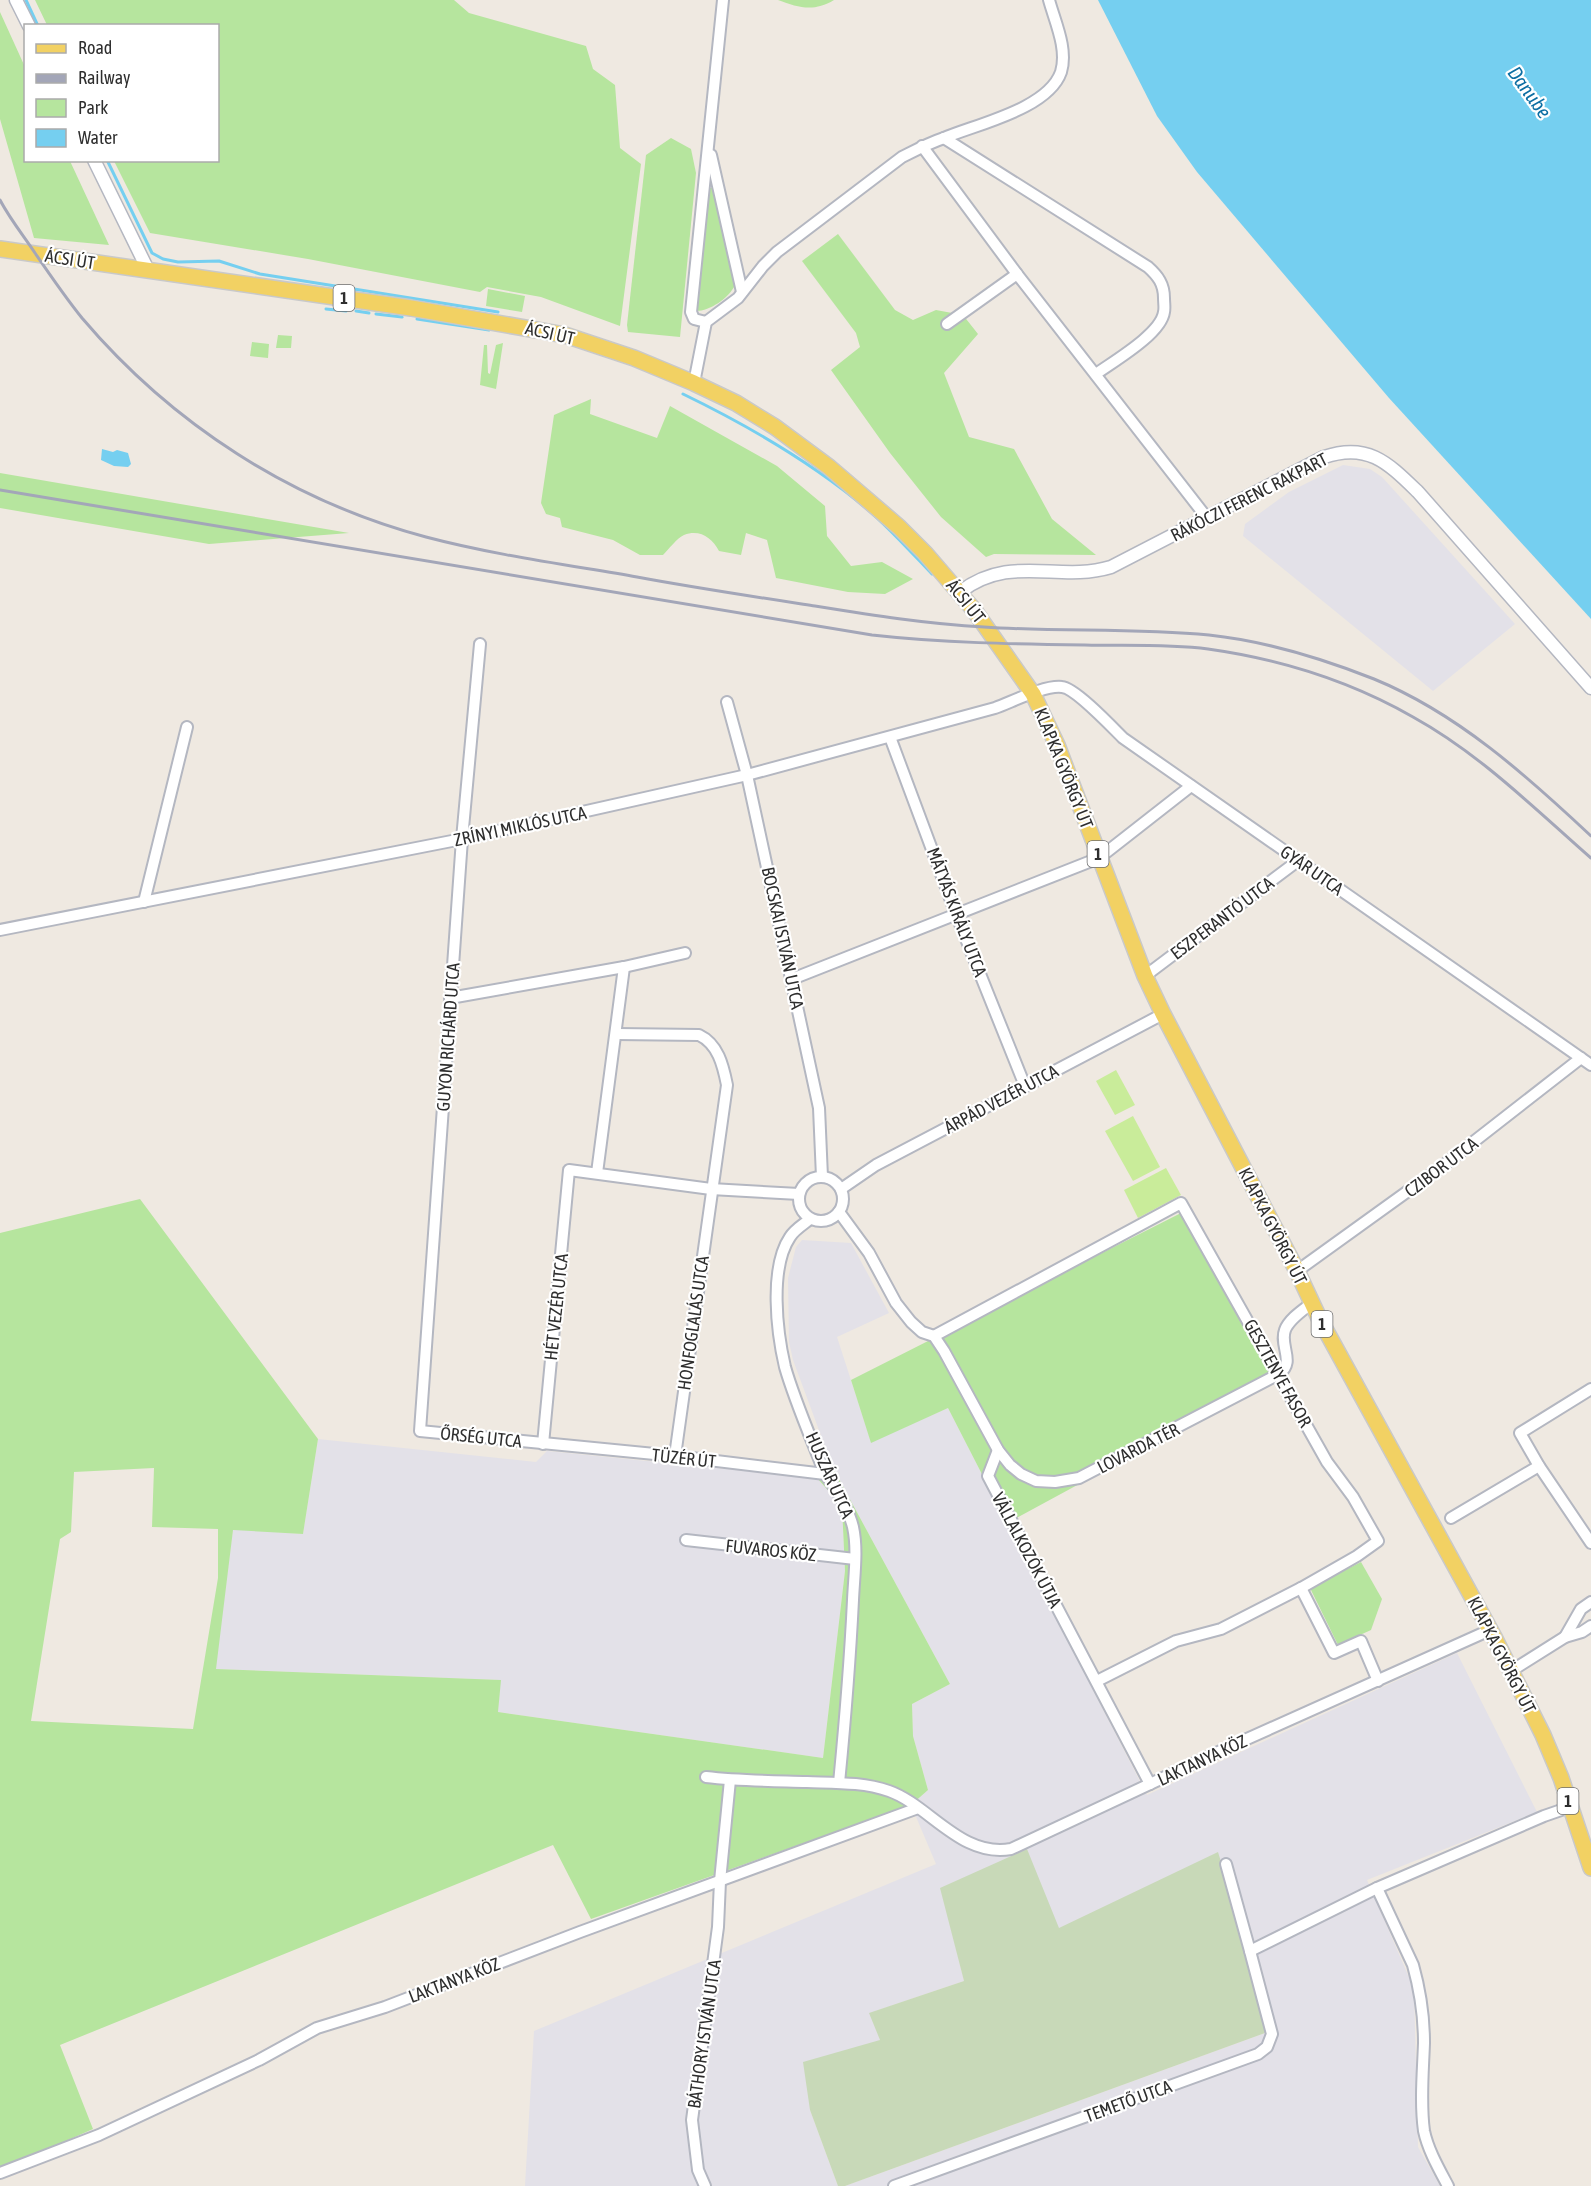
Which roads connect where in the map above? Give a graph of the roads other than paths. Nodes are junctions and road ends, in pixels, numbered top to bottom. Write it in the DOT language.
graph roads {
  1 [pos="15,0"];
  2 [pos="723,0"];
  3 [pos="1049,0"];
  4 [pos="28,24"];
  5 [pos="944,138"];
  6 [pos="709,146"];
  7 [pos="922,146"];
  8 [pos="95,162"];
  9 [pos="717,187"];
  10 [pos="703,190"];
  11 [pos="0,249"];
  12 [pos="148,270"];
  13 [pos="1017,274"];
  14 [pos="742,292"];
  15 [pos="706,322"];
  16 [pos="947,324"];
  17 [pos="1096,374"];
  18 [pos="694,383"];
  19 [pos="1207,518"];
  20 [pos="960,591"];
  21 [pos="998,643"];
  22 [pos="480,644"];
  23 [pos="1591,688"];
  24 [pos="1033,694"];
  25 [pos="727,702"];
  26 [pos="187,727"];
  27 [pos="890,737"];
  28 [pos="747,775"];
  29 [pos="1191,786"];
  30 [pos="462,839"];
  31 [pos="1099,858"];
  32 [pos="1299,860"];
  33 [pos="144,902"];
  34 [pos="956,914"];
  35 [pos="0,930"];
  36 [pos="685,953"];
  37 [pos="624,967"];
  38 [pos="1145,976"];
  39 [pos="792,979"];
  40 [pos="450,998"];
  41 [pos="1163,1014"];
  42 [pos="617,1034"];
  43 [pos="1581,1058"];
  44 [pos="1591,1065"];
  45 [pos="1025,1086"];
  46 [pos="597,1173"];
  47 [pos="822,1177"];
  48 [pos="711,1189"];
  49 [pos="841,1189"];
  50 [pos="799,1194"];
  51 [pos="839,1212"];
  52 [pos="810,1219"];
  53 [pos="1297,1271"];
  54 [pos="1312,1303"];
  55 [pos="934,1336"];
  56 [pos="1279,1374"];
  57 [pos="1591,1389"];
  58 [pos="420,1431"];
  59 [pos="543,1444"];
  60 [pos="998,1450"];
  61 [pos="675,1456"];
  62 [pos="1539,1466"];
  63 [pos="825,1474"];
  64 [pos="1451,1518"];
  65 [pos="686,1540"];
  66 [pos="1591,1543"];
  67 [pos="855,1559"];
  68 [pos="1301,1588"];
  69 [pos="1591,1602"];
  70 [pos="1591,1626"];
  71 [pos="1490,1630"];
  72 [pos="1565,1637"];
  73 [pos="1511,1671"];
  74 [pos="1097,1681"];
  75 [pos="1378,1681"];
  76 [pos="706,1777"];
  77 [pos="730,1780"];
  78 [pos="839,1783"];
  79 [pos="1150,1784"];
  80 [pos="1570,1807"];
  81 [pos="918,1808"];
  82 [pos="1226,1864"];
  83 [pos="1591,1868"];
  84 [pos="720,1881"];
  85 [pos="1377,1888"];
  86 [pos="1250,1951"];
  87 [pos="0,2173"];
  88 [pos="705,2186"];
  89 [pos="894,2186"];
  90 [pos="1448,2186"];
  1 -- 4 [label="street"];
  2 -- 6 [label="street"];
  3 -- 5 [label="street"];
  5 -- 7 [label="street"];
  5 -- 17 [label="street"];
  6 -- 9 [label="street"];
  6 -- 10 [label="street"];
  7 -- 13 [label="street"];
  7 -- 14 [label="street"];
  8 -- 12 [label="street"];
  9 -- 10 [label="street"];
  9 -- 14 [label="street"];
  10 -- 15 [label="street"];
  11 -- 12 [label="main road, ÁCSI ÚT / 1"];
  12 -- 18 [label="main road, ÁCSI ÚT / 1"];
  13 -- 16 [label="street"];
  13 -- 17 [label="street"];
  14 -- 15 [label="street"];
  15 -- 18 [label="street"];
  17 -- 19 [label="street"];
  18 -- 20 [label="main road, ÁCSI ÚT / 1"];
  19 -- 20 [label="street, RÁKÓCZI FERENC RAKPART"];
  19 -- 23 [label="street, RÁKÓCZI FERENC RAKPART"];
  20 -- 21 [label="main road, ÁCSI ÚT / 1"];
  21 -- 24 [label="main road, KLAPKA GYÖRGY ÚT / 1"];
  22 -- 30 [label="street, GUYON RICHÁRD UTCA"];
  24 -- 27 [label="street, ZRÍNYI MIKLÓS UTCA"];
  24 -- 29 [label="street, GYÁR UTCA"];
  24 -- 31 [label="main road, KLAPKA GYÖRGY ÚT / 1"];
  25 -- 28 [label="street, BOCSKAI ISTVÁN UTCA"];
  26 -- 33 [label="street"];
  27 -- 28 [label="street, ZRÍNYI MIKLÓS UTCA"];
  27 -- 34 [label="street, MÁTYÁS KIRÁLY UTCA"];
  28 -- 30 [label="street, ZRÍNYI MIKLÓS UTCA"];
  28 -- 39 [label="street, BOCSKAI ISTVÁN UTCA"];
  29 -- 31 [label="street"];
  29 -- 32 [label="street, GYÁR UTCA"];
  30 -- 33 [label="street, ZRÍNYI MIKLÓS UTCA"];
  30 -- 40 [label="street, GUYON RICHÁRD UTCA"];
  31 -- 34 [label="street"];
  31 -- 38 [label="main road, KLAPKA GYÖRGY ÚT / 1"];
  32 -- 38 [label="street, ESZPERANTÓ UTCA"];
  32 -- 43 [label="street, GYÁR UTCA"];
  33 -- 35 [label="street, ZRÍNYI MIKLÓS UTCA"];
  34 -- 39 [label="street"];
  34 -- 45 [label="street, MÁTYÁS KIRÁLY UTCA"];
  36 -- 37 [label="street"];
  37 -- 40 [label="street"];
  37 -- 42 [label="street"];
  38 -- 41 [label="main road, KLAPKA GYÖRGY ÚT / 1"];
  39 -- 47 [label="street, BOCSKAI ISTVÁN UTCA"];
  40 -- 58 [label="street, GUYON RICHÁRD UTCA"];
  41 -- 45 [label="street, ÁRPÁD VEZÉR UTCA"];
  41 -- 53 [label="main road, KLAPKA GYÖRGY ÚT / 1"];
  42 -- 46 [label="street"];
  42 -- 48 [label="street, HONFOGLALÁS UTCA"];
  43 -- 44 [label="street, GYÁR UTCA"];
  43 -- 53 [label="street, CZIBOR UTCA"];
  45 -- 49 [label="street, ÁRPÁD VEZÉR UTCA"];
  46 -- 48 [label="street"];
  46 -- 59 [label="street, HÉT VEZÉR UTCA"];
  47 -- 49 [label="street"];
  47 -- 50 [label="street"];
  48 -- 50 [label="street"];
  48 -- 61 [label="street, HONFOGLALÁS UTCA"];
  49 -- 51 [label="street"];
  50 -- 52 [label="street"];
  51 -- 52 [label="street"];
  51 -- 55 [label="street"];
  52 -- 63 [label="street, HUSZÁR UTCA"];
  53 -- 54 [label="main road, KLAPKA GYÖRGY ÚT / 1"];
  54 -- 56 [label="street"];
  54 -- 71 [label="main road, KLAPKA GYÖRGY ÚT / 1"];
  55 -- 56 [label="street, GESZTENYE FASOR"];
  55 -- 60 [label="street"];
  56 -- 60 [label="street, LOVARDA TÉR"];
  56 -- 68 [label="street, GESZTENYE FASOR"];
  57 -- 62 [label="street"];
  58 -- 59 [label="street, ŐRSÉG UTCA"];
  59 -- 61 [label="street, TÜZÉR ÚT"];
  60 -- 74 [label="street, VÁLLALKOZÓK ÚTJA"];
  61 -- 63 [label="street, TÜZÉR ÚT"];
  62 -- 64 [label="street"];
  62 -- 66 [label="street"];
  63 -- 67 [label="street, HUSZÁR UTCA"];
  65 -- 67 [label="street, FUVAROS KÖZ"];
  67 -- 78 [label="street, HUSZÁR UTCA"];
  68 -- 74 [label="street"];
  68 -- 75 [label="street"];
  69 -- 72 [label="street"];
  70 -- 72 [label="street"];
  71 -- 73 [label="main road, KLAPKA GYÖRGY ÚT / 1"];
  71 -- 75 [label="street, LAKTANYA KÖZ"];
  72 -- 73 [label="street"];
  73 -- 80 [label="main road, KLAPKA GYÖRGY ÚT / 1"];
  74 -- 79 [label="street, VÁLLALKOZÓK ÚTJA"];
  75 -- 79 [label="street, LAKTANYA KÖZ"];
  76 -- 77 [label="street, LAKTANYA KÖZ"];
  77 -- 78 [label="street, LAKTANYA KÖZ"];
  77 -- 84 [label="street, BÁTHORY ISTVÁN UTCA"];
  78 -- 81 [label="street, LAKTANYA KÖZ"];
  79 -- 81 [label="street, LAKTANYA KÖZ"];
  80 -- 83 [label="main road, KLAPKA GYÖRGY ÚT / 1"];
  80 -- 85 [label="street"];
  81 -- 84 [label="street, LAKTANYA KÖZ"];
  82 -- 86 [label="street, TEMETŐ UTCA"];
  84 -- 87 [label="street, LAKTANYA KÖZ"];
  84 -- 88 [label="street, BÁTHORY ISTVÁN UTCA"];
  85 -- 86 [label="street"];
  85 -- 90 [label="street"];
  86 -- 89 [label="street, TEMETŐ UTCA"];
}
